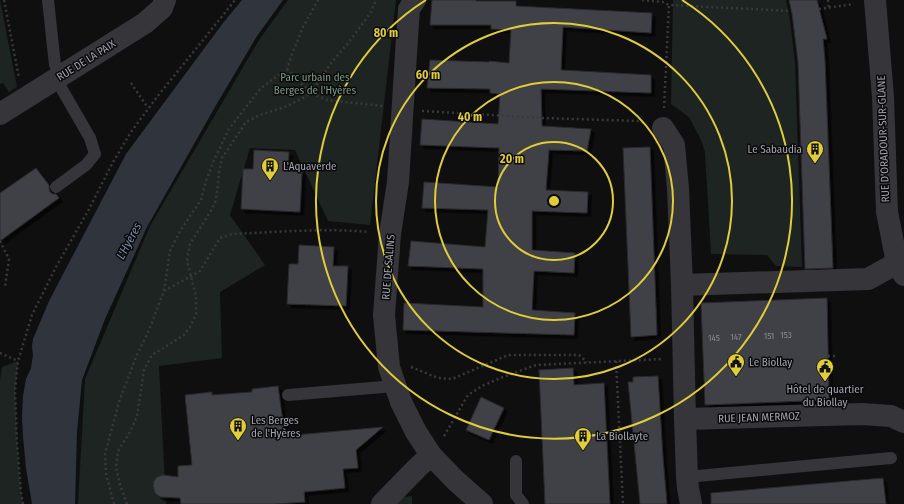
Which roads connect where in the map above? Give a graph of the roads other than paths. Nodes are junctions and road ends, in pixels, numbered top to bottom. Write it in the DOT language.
graph roads {
  1 [pos="48,0"];
  2 [pos="165,0"];
  3 [pos="415,0"];
  4 [pos="875,1"];
  5 [pos="58,77"];
  6 [pos="0,114"];
  7 [pos="663,128"];
  8 [pos="56,187"];
  9 [pos="901,269"];
  10 [pos="682,285"];
  11 [pos="392,377"];
  12 [pos="288,395"];
  13 [pos="685,419"];
  14 [pos="904,422"];
  15 [pos="432,454"];
  16 [pos="892,458"];
  17 [pos="516,462"];
  18 [pos="687,477"];
  19 [pos="382,504"];
  20 [pos="482,504"];
  21 [pos="523,504"];
  22 [pos="691,504"];
  1 -- 5 [label="lane"];
  2 -- 5 [label="street, RUE DE LA PAIX"];
  3 -- 11 [label="street, RUE DE SALINS"];
  4 -- 9 [label="street, RUE D'ORADOUR-SUR-GLANE"];
  5 -- 6 [label="street, RUE DE LA PAIX"];
  5 -- 8 [label="lane"];
  7 -- 10 [label="street"];
  9 -- 10 [label="street"];
  10 -- 13 [label="street"];
  11 -- 12 [label="lane"];
  11 -- 15 [label="street, RUE DE SALINS"];
  13 -- 14 [label="street, RUE JEAN MERMOZ"];
  13 -- 18 [label="street"];
  15 -- 19 [label="street"];
  15 -- 20 [label="street, RUE DE SALINS"];
  16 -- 18 [label="lane"];
  17 -- 21 [label="lane"];
  18 -- 22 [label="street"];
}
